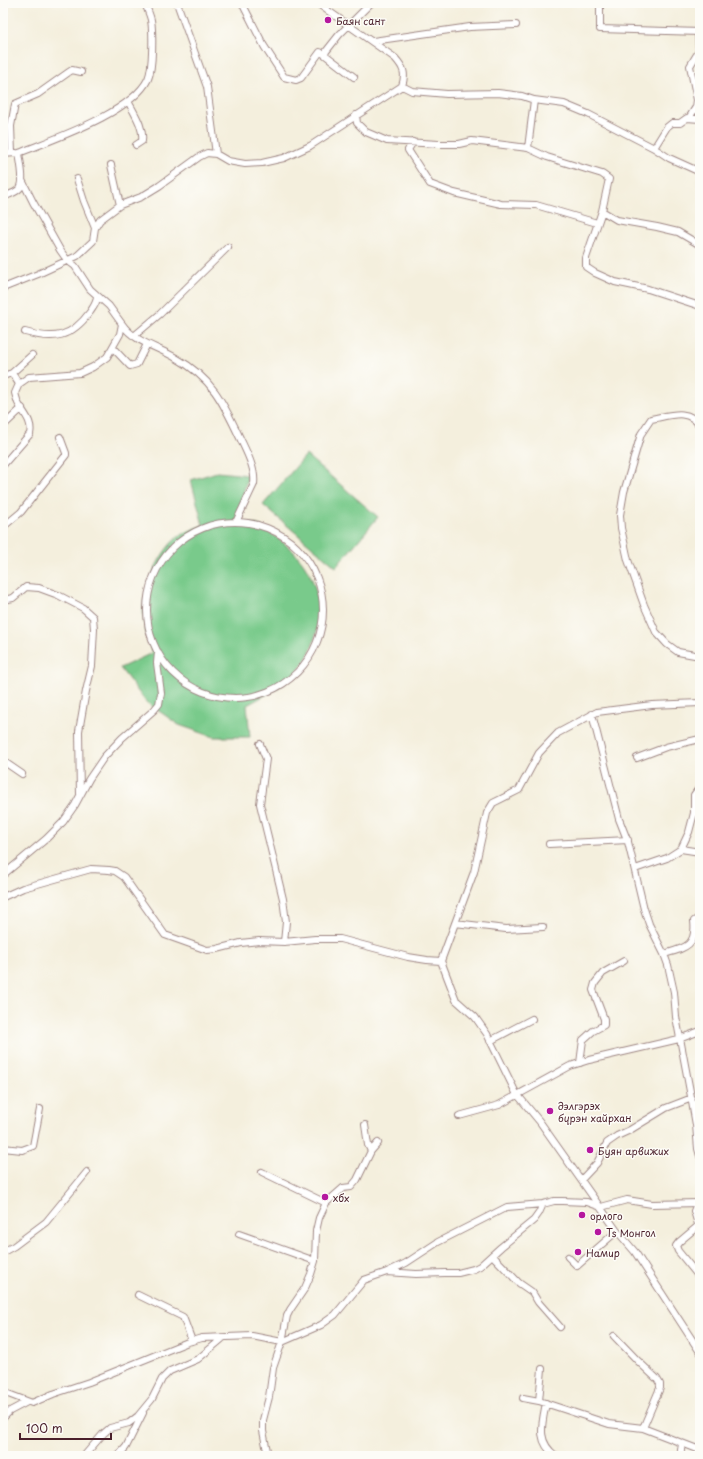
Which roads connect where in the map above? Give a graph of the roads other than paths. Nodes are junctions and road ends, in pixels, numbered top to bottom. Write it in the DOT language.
graph roads {
  1 [pos="145,3"];
  2 [pos="177,3"];
  3 [pos="242,3"];
  4 [pos="317,3"];
  5 [pos="371,3"];
  6 [pos="600,3"];
  7 [pos="516,25"];
  8 [pos="348,26"];
  9 [pos="699,31"];
  10 [pos="373,42"];
  11 [pos="324,54"];
  12 [pos="81,72"];
  13 [pos="354,77"];
  14 [pos="402,86"];
  15 [pos="534,100"];
  16 [pos="128,101"];
  17 [pos="356,115"];
  18 [pos="689,118"];
  19 [pos="700,119"];
  20 [pos="413,142"];
  21 [pos="136,145"];
  22 [pos="528,148"];
  23 [pos="654,148"];
  24 [pos="12,153"];
  25 [pos="19,153"];
  26 [pos="3,154"];
  27 [pos="216,154"];
  28 [pos="111,165"];
  29 [pos="700,172"];
  30 [pos="77,179"];
  31 [pos="22,180"];
  32 [pos="3,197"];
  33 [pos="120,205"];
  34 [pos="602,211"];
  35 [pos="598,223"];
  36 [pos="95,228"];
  37 [pos="700,245"];
  38 [pos="228,247"];
  39 [pos="67,260"];
  40 [pos="3,288"];
  41 [pos="97,296"];
  42 [pos="700,306"];
  43 [pos="122,324"];
  44 [pos="25,332"];
  45 [pos="134,336"];
  46 [pos="147,344"];
  47 [pos="113,348"];
  48 [pos="32,354"];
  49 [pos="12,373"];
  50 [pos="3,376"];
  51 [pos="19,384"];
  52 [pos="22,408"];
  53 [pos="3,426"];
  54 [pos="700,426"];
  55 [pos="60,437"];
  56 [pos="3,465"];
  57 [pos="237,520"];
  58 [pos="3,527"];
  59 [pos="3,600"];
  60 [pos="158,652"];
  61 [pos="700,656"];
  62 [pos="700,703"];
  63 [pos="592,714"];
  64 [pos="700,739"];
  65 [pos="260,744"];
  66 [pos="637,758"];
  67 [pos="3,761"];
  68 [pos="22,774"];
  69 [pos="700,787"];
  70 [pos="80,794"];
  71 [pos="628,840"];
  72 [pos="549,844"];
  73 [pos="681,849"];
  74 [pos="700,852"];
  75 [pos="635,869"];
  76 [pos="3,875"];
  77 [pos="3,897"];
  78 [pos="700,917"];
  79 [pos="455,923"];
  80 [pos="543,927"];
  81 [pos="284,942"];
  82 [pos="664,954"];
  83 [pos="441,961"];
  84 [pos="624,961"];
  85 [pos="532,1018"];
  86 [pos="700,1031"];
  87 [pos="679,1039"];
  88 [pos="490,1041"];
  89 [pos="580,1063"];
  90 [pos="518,1095"];
  91 [pos="692,1098"];
  92 [pos="40,1109"];
  93 [pos="459,1116"];
  94 [pos="365,1125"];
  95 [pos="378,1143"];
  96 [pos="3,1148"];
  97 [pos="371,1151"];
  98 [pos="700,1156"];
  99 [pos="87,1172"];
  100 [pos="262,1172"];
  101 [pos="581,1180"];
  102 [pos="326,1203"];
  103 [pos="543,1204"];
  104 [pos="698,1204"];
  105 [pos="601,1207"];
  106 [pos="618,1231"];
  107 [pos="239,1234"];
  108 [pos="3,1252"];
  109 [pos="492,1255"];
  110 [pos="568,1257"];
  111 [pos="315,1261"];
  112 [pos="387,1272"];
  113 [pos="700,1278"];
  114 [pos="138,1295"];
  115 [pos="560,1327"];
  116 [pos="614,1336"];
  117 [pos="223,1338"];
  118 [pos="192,1341"];
  119 [pos="282,1342"];
  120 [pos="700,1352"];
  121 [pos="542,1369"];
  122 [pos="3,1392"];
  123 [pos="523,1398"];
  124 [pos="539,1401"];
  125 [pos="27,1402"];
  126 [pos="148,1404"];
  127 [pos="546,1404"];
  128 [pos="3,1418"];
  129 [pos="643,1428"];
  130 [pos="682,1444"];
  131 [pos="700,1450"];
  132 [pos="84,1456"];
  133 [pos="118,1456"];
  134 [pos="268,1456"];
  135 [pos="556,1456"];
  136 [pos="680,1456"];
  1 -- 16 [label="street"];
  2 -- 27 [label="street"];
  3 -- 11 [label="street"];
  4 -- 8 [label="street"];
  5 -- 8 [label="street"];
  6 -- 9 [label="street"];
  7 -- 10 [label="street"];
  8 -- 10 [label="street"];
  8 -- 11 [label="street"];
  9 -- 18 [label="street"];
  10 -- 14 [label="street"];
  11 -- 13 [label="street"];
  12 -- 24 [label="street"];
  14 -- 15 [label="street"];
  14 -- 17 [label="street"];
  15 -- 22 [label="street"];
  15 -- 23 [label="street"];
  16 -- 21 [label="street"];
  16 -- 25 [label="street"];
  17 -- 20 [label="street"];
  17 -- 27 [label="street"];
  18 -- 19 [label="street"];
  18 -- 23 [label="street"];
  20 -- 22 [label="street"];
  20 -- 35 [label="street"];
  22 -- 34 [label="street"];
  23 -- 29 [label="street"];
  24 -- 25 [label="street"];
  24 -- 26 [label="street"];
  25 -- 31 [label="street"];
  27 -- 33 [label="street"];
  28 -- 33 [label="street"];
  30 -- 36 [label="street"];
  31 -- 32 [label="street"];
  31 -- 39 [label="street"];
  33 -- 36 [label="street"];
  34 -- 35 [label="street"];
  34 -- 37 [label="street"];
  35 -- 42 [label="street"];
  36 -- 39 [label="street"];
  38 -- 45 [label="street"];
  39 -- 40 [label="street"];
  39 -- 41 [label="street"];
  41 -- 43 [label="street"];
  41 -- 44 [label="street"];
  43 -- 45 [label="street"];
  43 -- 47 [label="street"];
  45 -- 46 [label="street"];
  46 -- 47 [label="street"];
  46 -- 57 [label="street"];
  47 -- 51 [label="street"];
  48 -- 49 [label="street"];
  49 -- 50 [label="street"];
  49 -- 51 [label="street"];
  51 -- 52 [label="street"];
  52 -- 53 [label="street"];
  52 -- 56 [label="street"];
  54 -- 61 [label="street"];
  55 -- 58 [label="street"];
  57 -- 60 [label="street"];
  57 -- 60 [label="street"];
  59 -- 70 [label="street"];
  60 -- 70 [label="street"];
  62 -- 63 [label="street"];
  63 -- 71 [label="street"];
  63 -- 79 [label="street"];
  64 -- 66 [label="street"];
  65 -- 81 [label="street"];
  67 -- 68 [label="street"];
  69 -- 73 [label="street"];
  70 -- 76 [label="street"];
  71 -- 72 [label="street"];
  71 -- 75 [label="street"];
  73 -- 74 [label="street"];
  73 -- 75 [label="street"];
  75 -- 82 [label="street"];
  77 -- 81 [label="street"];
  78 -- 82 [label="street"];
  79 -- 80 [label="street"];
  79 -- 83 [label="street"];
  81 -- 83 [label="street"];
  82 -- 87 [label="street"];
  83 -- 88 [label="street"];
  84 -- 89 [label="street"];
  85 -- 88 [label="street"];
  86 -- 87 [label="street"];
  87 -- 89 [label="street"];
  87 -- 91 [label="street"];
  88 -- 90 [label="street"];
  89 -- 90 [label="street"];
  90 -- 93 [label="street"];
  90 -- 101 [label="street"];
  91 -- 98 [label="street"];
  91 -- 101 [label="street"];
  92 -- 96 [label="street"];
  94 -- 97 [label="street"];
  95 -- 97 [label="street"];
  97 -- 102 [label="street"];
  99 -- 108 [label="street"];
  100 -- 102 [label="street"];
  101 -- 105 [label="street"];
  102 -- 111 [label="street"];
  103 -- 105 [label="street"];
  103 -- 109 [label="street"];
  103 -- 112 [label="street"];
  104 -- 105 [label="street"];
  104 -- 113 [label="street"];
  105 -- 106 [label="street"];
  106 -- 110 [label="street"];
  106 -- 120 [label="street"];
  107 -- 111 [label="street"];
  109 -- 112 [label="street"];
  109 -- 115 [label="street"];
  111 -- 119 [label="street"];
  112 -- 119 [label="street"];
  114 -- 118 [label="street"];
  116 -- 129 [label="street"];
  117 -- 118 [label="street"];
  117 -- 119 [label="street"];
  117 -- 126 [label="street"];
  118 -- 125 [label="street"];
  119 -- 134 [label="street"];
  121 -- 124 [label="street"];
  122 -- 125 [label="street"];
  123 -- 124 [label="street"];
  124 -- 127 [label="street"];
  125 -- 128 [label="street"];
  126 -- 132 [label="street"];
  126 -- 133 [label="street"];
  127 -- 129 [label="street"];
  127 -- 135 [label="street"];
  129 -- 130 [label="street"];
  130 -- 131 [label="street"];
  130 -- 136 [label="street"];
}
